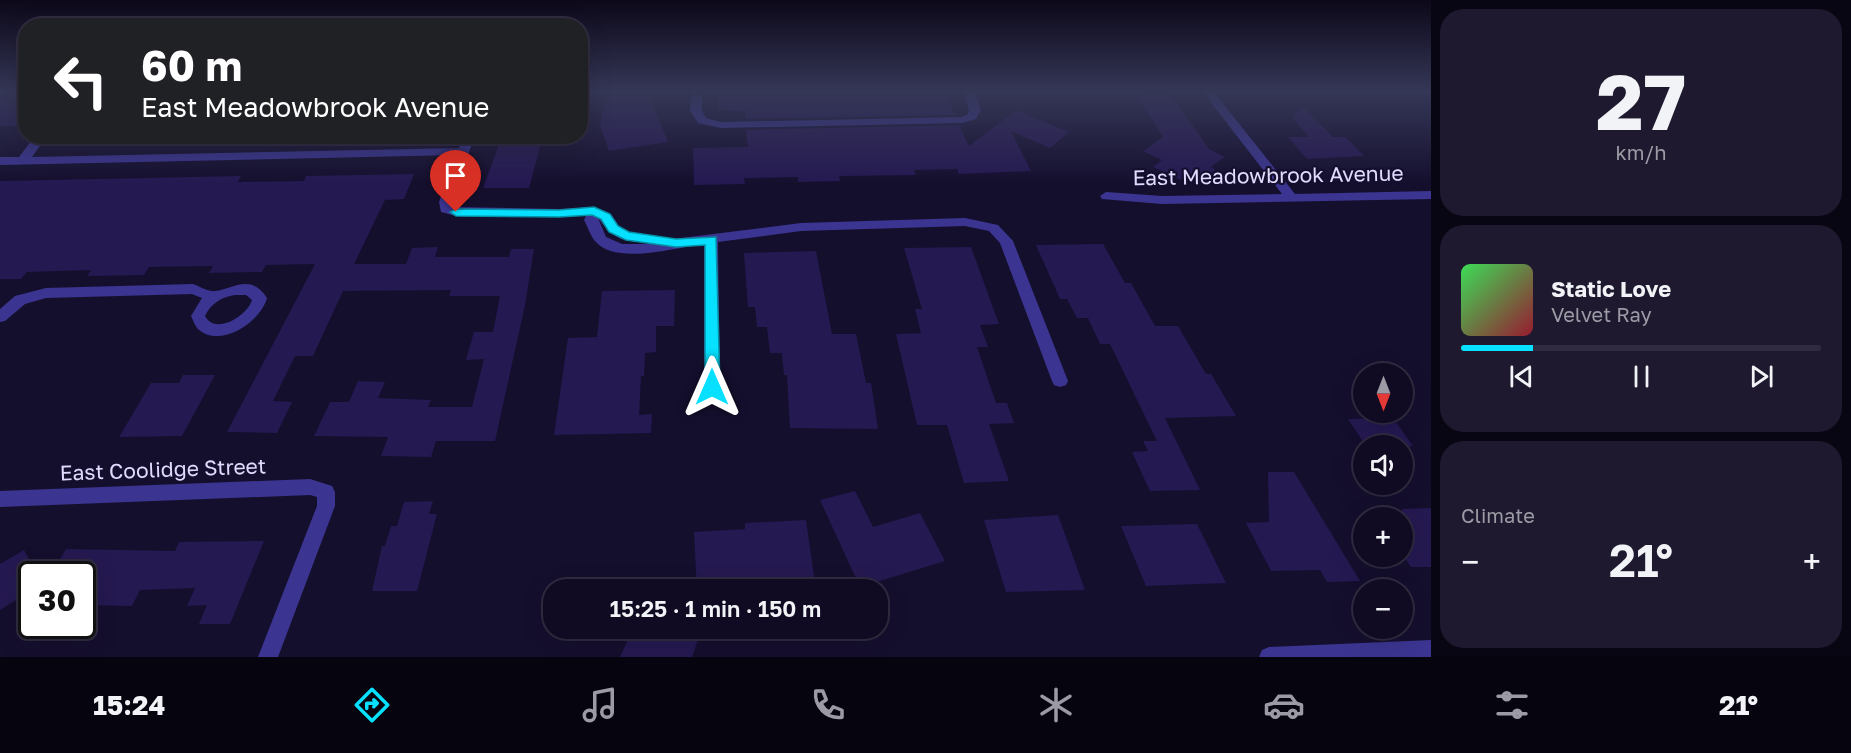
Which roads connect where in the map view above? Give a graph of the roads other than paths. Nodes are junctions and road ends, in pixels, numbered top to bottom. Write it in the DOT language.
graph roads {
  1 [pos="705,122"];
  2 [pos="882,122"];
  3 [pos="1231,122"];
  4 [pos="36,144"];
  5 [pos="466,144"];
  6 [pos="464,151"];
  7 [pos="0,161"];
  8 [pos="22,161"];
  9 [pos="1431,195"];
  10 [pos="1106,196"];
  11 [pos="1292,198"];
  12 [pos="711,240"];
  13 [pos="213,297"];
  14 [pos="0,317"];
  15 [pos="1060,381"];
  16 [pos="712,387"];
  17 [pos="0,499"];
  18 [pos="1431,651"];
  19 [pos="268,657"];
  20 [pos="1269,657"];
  1 -- 2 [label="street"];
  3 -- 11 [label="street"];
  4 -- 8 [label="street"];
  5 -- 6 [label="street"];
  6 -- 8 [label="street"];
  6 -- 12 [label="street"];
  7 -- 8 [label="street"];
  9 -- 11 [label="street, East Meadowbrook Avenue"];
  10 -- 11 [label="street, East Meadowbrook Avenue"];
  12 -- 15 [label="street"];
  12 -- 16 [label="street"];
  13 -- 14 [label="street"];
  17 -- 19 [label="street, East Coolidge Street"];
  18 -- 20 [label="street"];
}
